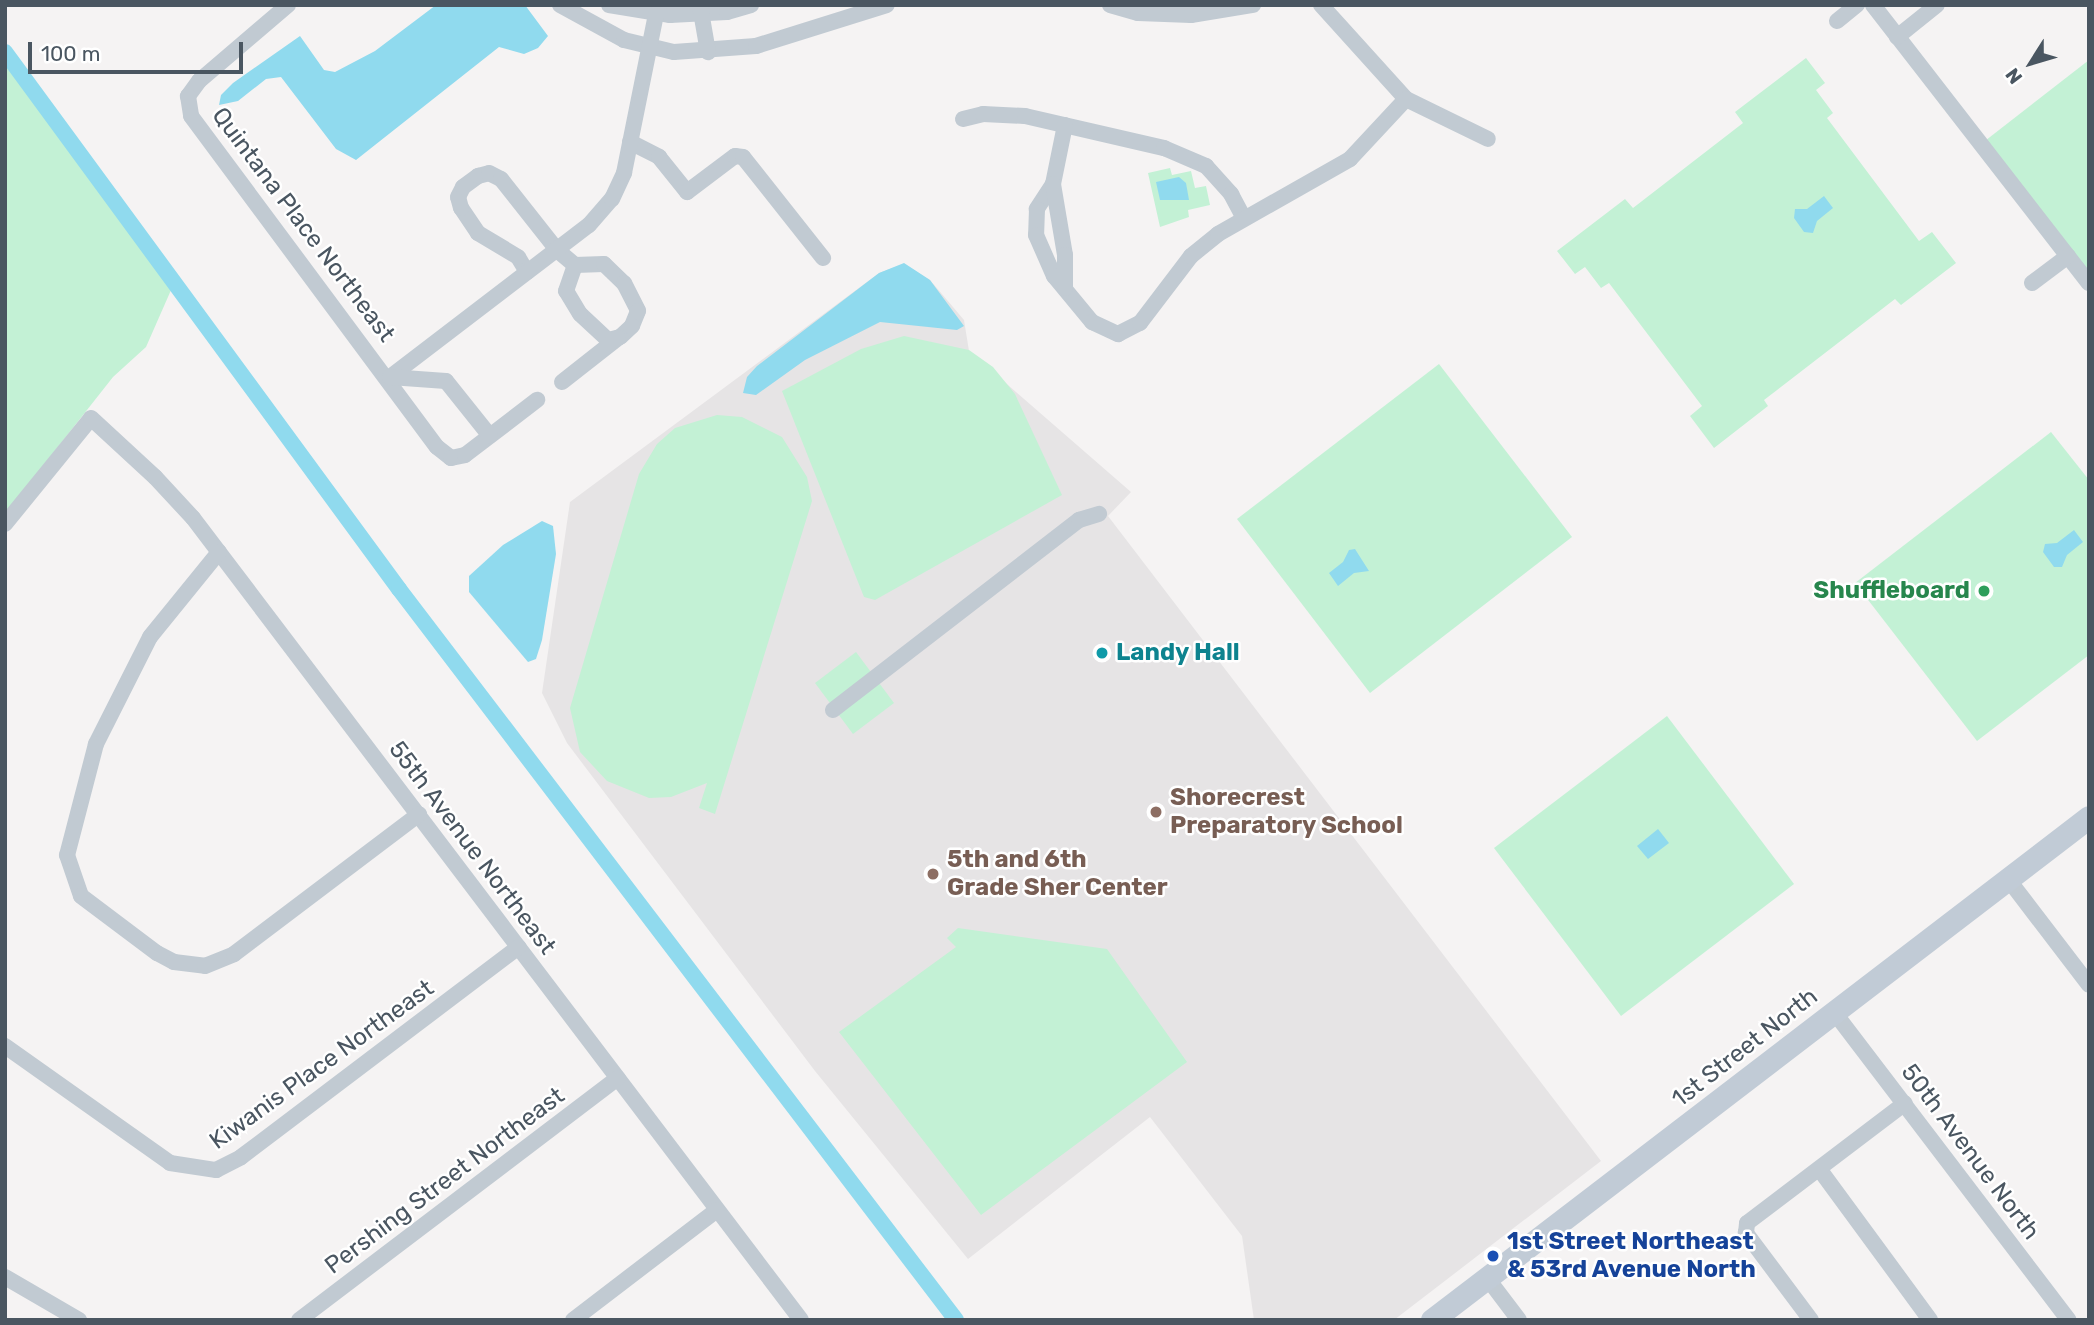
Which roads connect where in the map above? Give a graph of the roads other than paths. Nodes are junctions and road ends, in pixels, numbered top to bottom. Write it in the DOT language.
graph roads {
  1 [pos="288,5"];
  2 [pos="560,5"];
  3 [pos="609,5"];
  4 [pos="751,5"];
  5 [pos="887,5"];
  6 [pos="1110,5"];
  7 [pos="1253,5"];
  8 [pos="1321,5"];
  9 [pos="1857,5"];
  10 [pos="1872,5"];
  11 [pos="1937,5"];
  12 [pos="1134,9"];
  13 [pos="701,10"];
  14 [pos="656,14"];
  15 [pos="1837,21"];
  16 [pos="1898,37"];
  17 [pos="651,49"];
  18 [pos="708,52"];
  19 [pos="1406,99"];
  20 [pos="963,119"];
  21 [pos="1065,125"];
  22 [pos="1488,139"];
  23 [pos="631,142"];
  24 [pos="1054,184"];
  25 [pos="1244,218"];
  26 [pos="556,250"];
  27 [pos="2068,256"];
  28 [pos="823,258"];
  29 [pos="575,265"];
  30 [pos="527,272"];
  31 [pos="2032,283"];
  32 [pos="2089,284"];
  33 [pos="1065,288"];
  34 [pos="620,337"];
  35 [pos="390,377"];
  36 [pos="562,382"];
  37 [pos="537,400"];
  38 [pos="490,436"];
  39 [pos="1099,513"];
  40 [pos="5,524"];
  41 [pos="219,552"];
  42 [pos="833,710"];
  43 [pos="419,814"];
  44 [pos="2089,817"];
  45 [pos="2008,879"];
  46 [pos="519,947"];
  47 [pos="2089,985"];
  48 [pos="1834,1012"];
  49 [pos="5,1046"];
  50 [pos="618,1078"];
  51 [pos="1905,1103"];
  52 [pos="1820,1170"];
  53 [pos="717,1210"];
  54 [pos="5,1277"];
  55 [pos="1488,1279"];
  56 [pos="79,1320"];
  57 [pos="299,1320"];
  58 [pos="573,1320"];
  59 [pos="801,1320"];
  60 [pos="1433,1320"];
  61 [pos="1519,1320"];
  62 [pos="1811,1320"];
  63 [pos="1930,1320"];
  64 [pos="2068,1320"];
  1 -- 35 [label="street, Quintana Place Northeast"];
  2 -- 17 [label="street"];
  3 -- 14 [label="street"];
  4 -- 13 [label="street"];
  5 -- 18 [label="street"];
  6 -- 12 [label="street"];
  7 -- 12 [label="street"];
  8 -- 19 [label="street"];
  9 -- 15 [label="street"];
  10 -- 16 [label="street"];
  11 -- 16 [label="street"];
  13 -- 14 [label="street"];
  13 -- 18 [label="street"];
  14 -- 17 [label="street"];
  16 -- 27 [label="street"];
  17 -- 18 [label="street"];
  17 -- 23 [label="street"];
  19 -- 22 [label="street"];
  19 -- 25 [label="street"];
  20 -- 21 [label="street"];
  21 -- 24 [label="street"];
  21 -- 25 [label="street"];
  23 -- 26 [label="street"];
  23 -- 28 [label="street"];
  24 -- 33 [label="street"];
  24 -- 33 [label="street"];
  25 -- 33 [label="street"];
  26 -- 29 [label="street"];
  26 -- 30 [label="street"];
  26 -- 30 [label="street"];
  27 -- 31 [label="street"];
  27 -- 32 [label="street"];
  29 -- 34 [label="street"];
  29 -- 34 [label="street"];
  30 -- 35 [label="street"];
  34 -- 36 [label="street"];
  35 -- 38 [label="street"];
  35 -- 38 [label="street, Quintana Place Northeast"];
  37 -- 38 [label="street"];
  39 -- 42 [label="street"];
  40 -- 41 [label="street, 55th Avenue Northeast"];
  41 -- 43 [label="street, 55th Avenue Northeast"];
  41 -- 43 [label="street"];
  43 -- 46 [label="street, 55th Avenue Northeast"];
  44 -- 45 [label="street, 1st Street North"];
  45 -- 47 [label="street"];
  45 -- 48 [label="street, 1st Street North"];
  46 -- 49 [label="street, Kiwanis Place Northeast"];
  46 -- 50 [label="street, 55th Avenue Northeast"];
  48 -- 51 [label="street, 50th Avenue North"];
  48 -- 55 [label="street, 1st Street North"];
  50 -- 53 [label="street, 55th Avenue Northeast"];
  50 -- 57 [label="street, Pershing Street Northeast"];
  51 -- 52 [label="street"];
  51 -- 64 [label="street, 50th Avenue North"];
  52 -- 62 [label="street"];
  52 -- 63 [label="street"];
  53 -- 58 [label="street"];
  53 -- 59 [label="street, 55th Avenue Northeast"];
  54 -- 56 [label="street"];
  55 -- 60 [label="street, 1st Street North"];
  55 -- 61 [label="street"];
}
